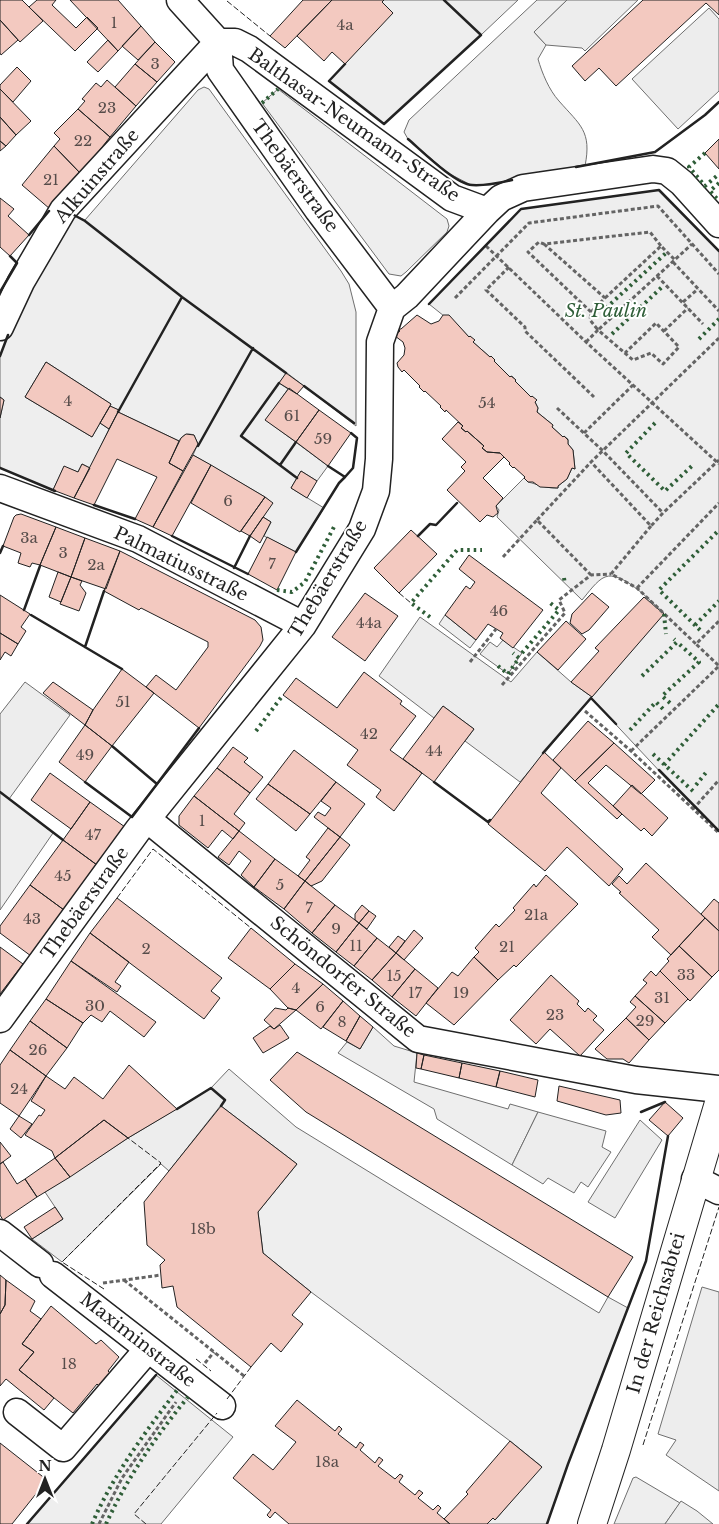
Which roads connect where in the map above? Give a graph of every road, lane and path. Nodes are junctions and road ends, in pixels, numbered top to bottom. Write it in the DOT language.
graph roads {
  1 [pos="180,0"];
  2 [pos="218,42"];
  3 [pos="487,211"];
  4 [pos="719,224"];
  5 [pos="466,233"];
  6 [pos="544,244"];
  7 [pos="692,244"];
  8 [pos="661,246"];
  9 [pos="498,256"];
  10 [pos="674,261"];
  11 [pos="509,267"];
  12 [pos="719,274"];
  13 [pos="657,276"];
  14 [pos="698,289"];
  15 [pos="455,298"];
  16 [pos="605,298"];
  17 [pos="683,302"];
  18 [pos="392,308"];
  19 [pos="688,308"];
  20 [pos="719,311"];
  21 [pos="591,312"];
  22 [pos="703,324"];
  23 [pos="0,327"];
  24 [pos="598,330"];
  25 [pos="664,331"];
  26 [pos="719,338"];
  27 [pos="586,342"];
  28 [pos="625,353"];
  29 [pos="633,385"];
  30 [pos="594,397"];
  31 [pos="652,402"];
  32 [pos="557,408"];
  33 [pos="584,433"];
  34 [pos="603,451"];
  35 [pos="591,462"];
  36 [pos="718,462"];
  37 [pos="0,488"];
  38 [pos="719,503"];
  39 [pos="663,513"];
  40 [pos="537,520"];
  41 [pos="651,526"];
  42 [pos="503,557"];
  43 [pos="612,574"];
  44 [pos="591,575"];
  45 [pos="637,588"];
  46 [pos="719,621"];
  47 [pos="303,625"];
  48 [pos="496,628"];
  49 [pos="696,644"];
  50 [pos="470,662"];
  51 [pos="502,685"];
  52 [pos="585,711"];
  53 [pos="631,751"];
  54 [pos="719,780"];
  55 [pos="693,809"];
  56 [pos="147,819"];
  57 [pos="719,833"];
  58 [pos="0,1018"];
  59 [pos="719,1089"];
  60 [pos="719,1102"];
  61 [pos="707,1185"];
  62 [pos="0,1233"];
  63 [pos="161,1275"];
  64 [pos="124,1280"];
  65 [pos="85,1298"];
  66 [pos="148,1349"];
  67 [pos="214,1352"];
  68 [pos="244,1376"];
  69 [pos="190,1382"];
  70 [pos="222,1406"];
  71 [pos="17,1412"];
  72 [pos="99,1524"];
  73 [pos="592,1524"];
  1 -- 2 [label="street"];
  2 -- 3 [label="street, Balthasar-Neumann-Straße"];
  2 -- 18 [label="street, Thebäerstraße"];
  2 -- 23 [label="street, Alkuinstraße"];
  3 -- 4 [label="street"];
  3 -- 5 [label="street"];
  5 -- 9 [label="path"];
  5 -- 18 [label="street"];
  6 -- 8 [label="path"];
  6 -- 16 [label="path"];
  6 -- 21 [label="path"];
  7 -- 9 [label="path"];
  7 -- 10 [label="path"];
  7 -- 12 [label="path"];
  8 -- 10 [label="path"];
  8 -- 16 [label="path"];
  9 -- 11 [label="path"];
  9 -- 15 [label="path"];
  10 -- 13 [label="path"];
  10 -- 14 [label="path"];
  11 -- 27 [label="path"];
  11 -- 30 [label="path"];
  13 -- 17 [label="path"];
  13 -- 24 [label="path"];
  14 -- 17 [label="path"];
  14 -- 20 [label="path"];
  16 -- 21 [label="path"];
  17 -- 19 [label="path"];
  18 -- 47 [label="street, Thebäerstraße"];
  19 -- 22 [label="path"];
  19 -- 25 [label="path"];
  21 -- 24 [label="path"];
  24 -- 27 [label="path"];
  24 -- 28 [label="path"];
  25 -- 28 [label="path"];
  25 -- 28 [label="path"];
  26 -- 31 [label="path"];
  27 -- 29 [label="path"];
  29 -- 31 [label="path"];
  29 -- 33 [label="path"];
  31 -- 34 [label="path"];
  31 -- 36 [label="path"];
  32 -- 33 [label="path"];
  33 -- 34 [label="path"];
  34 -- 35 [label="path"];
  34 -- 39 [label="path"];
  35 -- 40 [label="path"];
  35 -- 41 [label="path"];
  36 -- 39 [label="path"];
  37 -- 47 [label="street, Palmatiusstraße"];
  38 -- 45 [label="path"];
  39 -- 41 [label="path"];
  40 -- 42 [label="path"];
  40 -- 44 [label="path"];
  41 -- 43 [label="path"];
  43 -- 44 [label="path"];
  43 -- 45 [label="path"];
  44 -- 51 [label="path"];
  45 -- 49 [label="path"];
  46 -- 49 [label="path"];
  47 -- 56 [label="street, Thebäerstraße"];
  48 -- 50 [label="path"];
  49 -- 53 [label="path"];
  52 -- 53 [label="path"];
  53 -- 55 [label="path"];
  54 -- 55 [label="path"];
  55 -- 57 [label="path"];
  56 -- 58 [label="street, Thebäerstraße"];
  56 -- 59 [label="street, Schöndorfer Straße"];
  60 -- 61 [label="main road, In der Reichsabtei"];
  61 -- 73 [label="main road, In der Reichsabtei"];
  62 -- 65 [label="street, Maximinstraße"];
  63 -- 64 [label="path"];
  64 -- 65 [label="path"];
  64 -- 67 [label="path"];
  65 -- 66 [label="street, Maximinstraße"];
  66 -- 69 [label="street, Maximinstraße"];
  66 -- 71 [label="street"];
  67 -- 68 [label="path"];
  67 -- 69 [label="path"];
  69 -- 70 [label="street, Maximinstraße"];
  69 -- 72 [label="path"];
}
